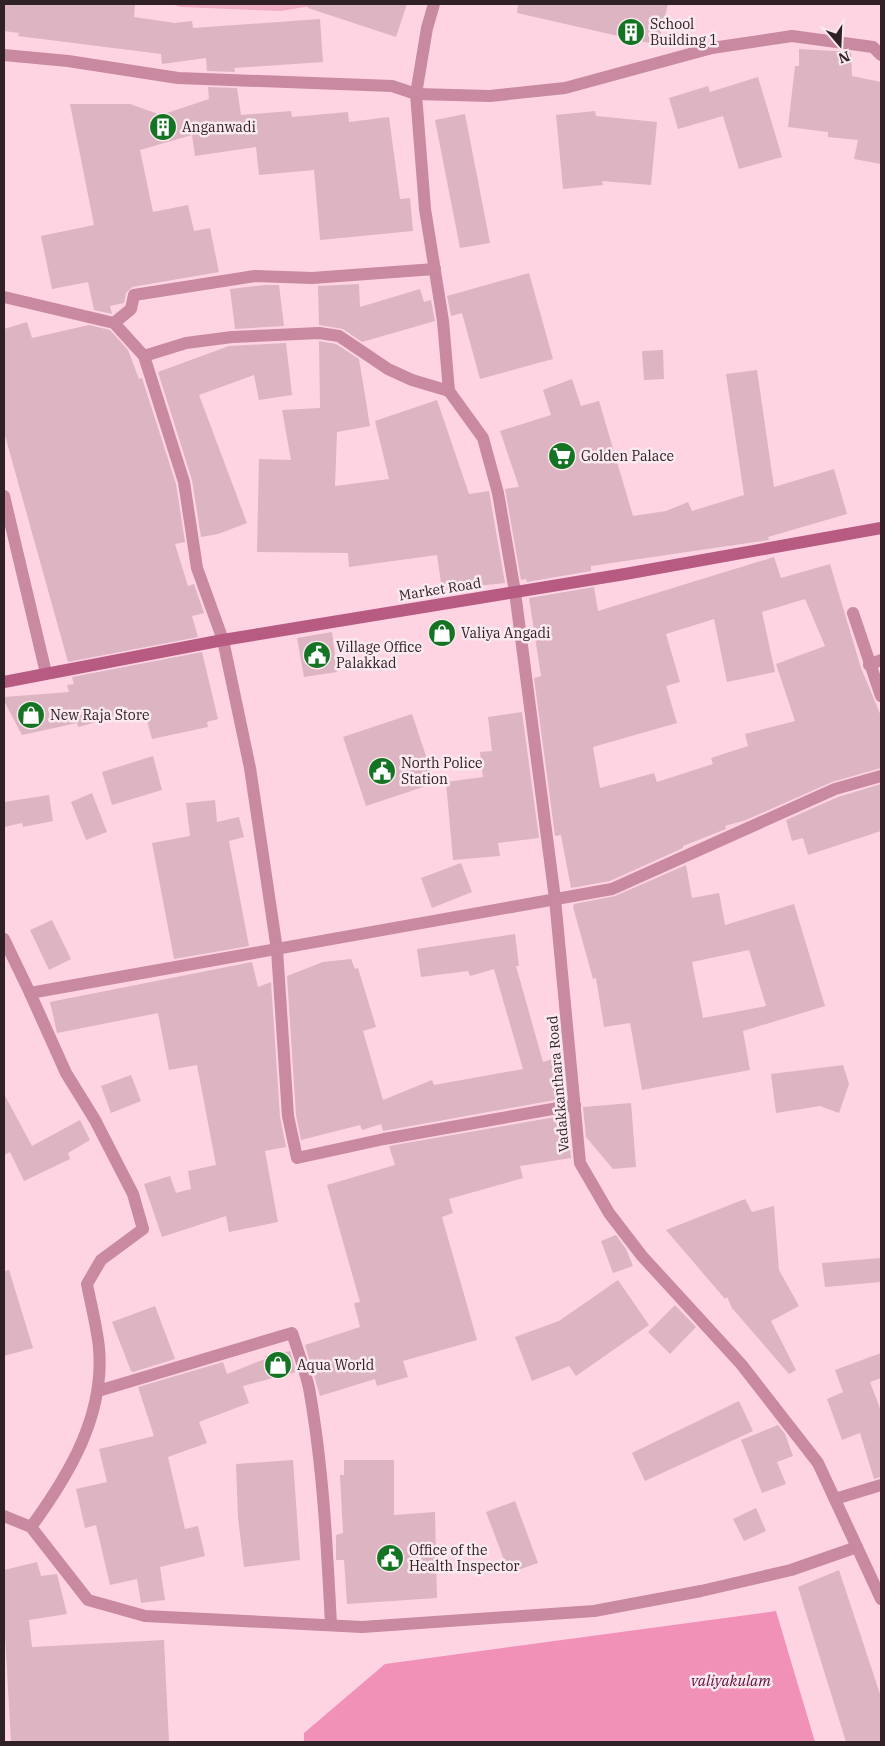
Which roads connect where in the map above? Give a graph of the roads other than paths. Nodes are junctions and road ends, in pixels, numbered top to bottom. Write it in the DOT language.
graph roads {
  1 [pos="434,4"];
  2 [pos="4,55"];
  3 [pos="881,56"];
  4 [pos="416,94"];
  5 [pos="435,270"];
  6 [pos="4,297"];
  7 [pos="114,323"];
  8 [pos="144,356"];
  9 [pos="448,391"];
  10 [pos="4,496"];
  11 [pos="881,528"];
  12 [pos="515,592"];
  13 [pos="853,613"];
  14 [pos="223,640"];
  15 [pos="875,662"];
  16 [pos="46,673"];
  17 [pos="4,682"];
  18 [pos="881,696"];
  19 [pos="881,776"];
  20 [pos="555,900"];
  21 [pos="4,939"];
  22 [pos="277,950"];
  23 [pos="30,992"];
  24 [pos="575,1105"];
  25 [pos="98,1391"];
  26 [pos="881,1486"];
  27 [pos="835,1499"];
  28 [pos="4,1516"];
  29 [pos="31,1527"];
  30 [pos="857,1547"];
  31 [pos="881,1599"];
  32 [pos="330,1625"];
  1 -- 4 [label="street"];
  2 -- 4 [label="street"];
  3 -- 4 [label="street"];
  4 -- 5 [label="street"];
  5 -- 7 [label="street"];
  5 -- 9 [label="street"];
  6 -- 7 [label="street"];
  7 -- 8 [label="street"];
  8 -- 9 [label="street"];
  8 -- 14 [label="street"];
  9 -- 12 [label="street, Vadakkanthara Road"];
  10 -- 16 [label="street"];
  11 -- 12 [label="main road, Market Road"];
  12 -- 14 [label="main road, Market Road"];
  12 -- 20 [label="street, Vadakkanthara Road"];
  13 -- 15 [label="street"];
  14 -- 16 [label="main road, Market Road"];
  14 -- 22 [label="street"];
  15 -- 18 [label="street"];
  16 -- 17 [label="main road, Market Road"];
  19 -- 20 [label="street"];
  20 -- 22 [label="street"];
  20 -- 24 [label="street, Vadakkanthara Road"];
  21 -- 23 [label="street"];
  22 -- 23 [label="street"];
  22 -- 24 [label="street"];
  23 -- 25 [label="street"];
  24 -- 27 [label="street, Vadakkanthara Road"];
  25 -- 29 [label="street"];
  25 -- 32 [label="street"];
  26 -- 27 [label="street"];
  27 -- 30 [label="street, Vadakkanthara Road"];
  28 -- 29 [label="street"];
  29 -- 32 [label="street"];
  30 -- 31 [label="street, Vadakkanthara Road"];
  30 -- 32 [label="street"];
}
